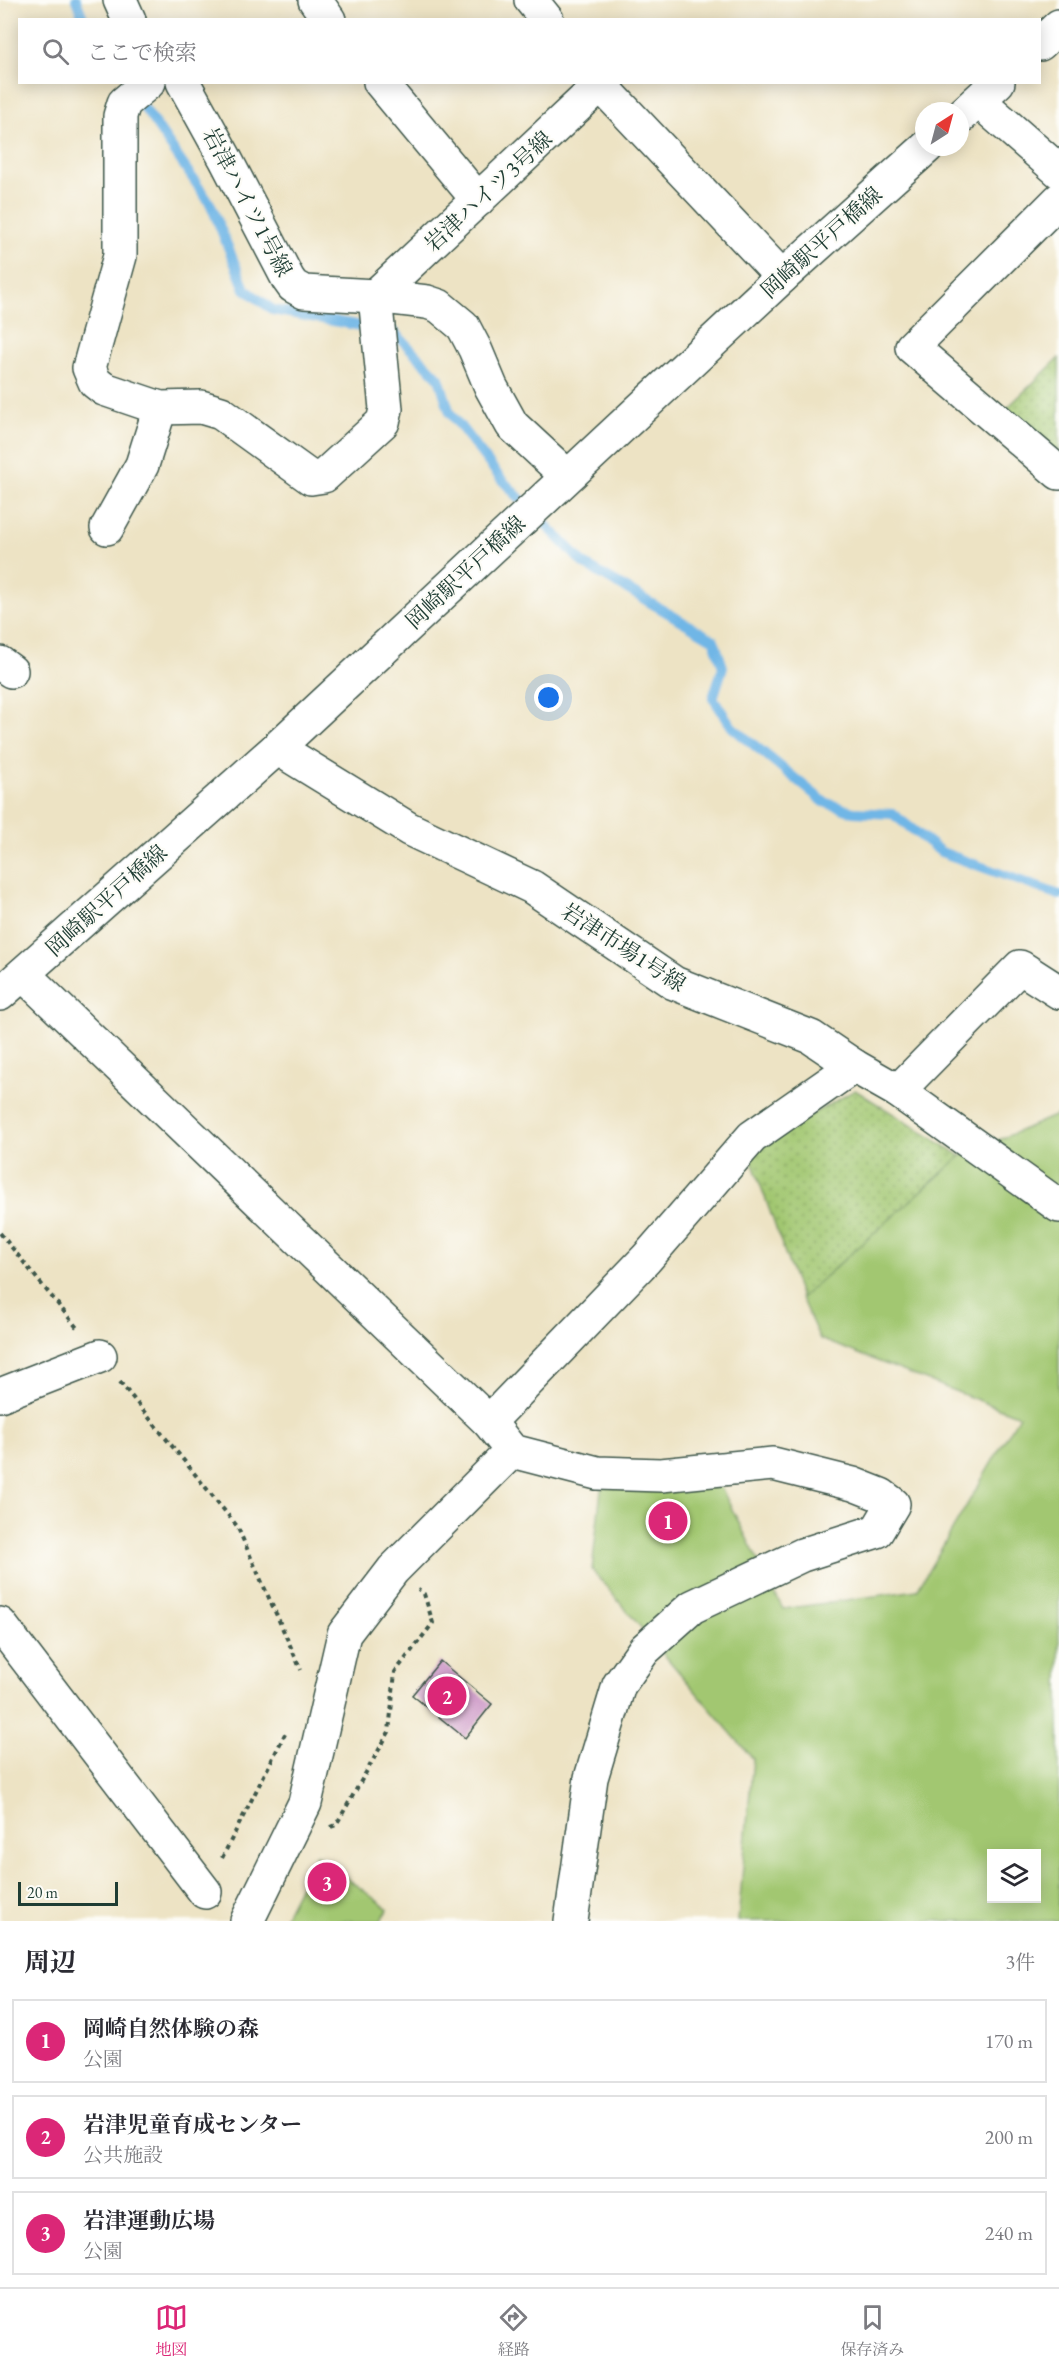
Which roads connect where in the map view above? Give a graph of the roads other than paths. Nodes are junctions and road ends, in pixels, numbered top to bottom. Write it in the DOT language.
graph roads {
  1 [pos="120,0"];
  2 [pos="315,0"];
  3 [pos="531,0"];
  4 [pos="128,18"];
  5 [pos="327,18"];
  6 [pos="545,18"];
  7 [pos="1059,26"];
  8 [pos="1041,43"];
  9 [pos="147,84"];
  10 [pos="184,84"];
  11 [pos="382,84"];
  12 [pos="599,84"];
  13 [pos="979,100"];
  14 [pos="917,156"];
  15 [pos="1059,171"];
  16 [pos="477,200"];
  17 [pos="1059,200"];
  18 [pos="782,277"];
  19 [pos="375,296"];
  20 [pos="160,408"];
  21 [pos="1059,473"];
  22 [pos="567,476"];
  23 [pos="107,528"];
  24 [pos="277,748"];
  25 [pos="12,984"];
  26 [pos="1059,992"];
  27 [pos="854,1066"];
  28 [pos="898,1091"];
  29 [pos="1059,1206"];
  30 [pos="100,1356"];
  31 [pos="0,1395"];
  32 [pos="489,1422"];
  33 [pos="512,1451"];
  34 [pos="0,1624"];
  35 [pos="205,1892"];
  36 [pos="247,1921"];
  37 [pos="571,1921"];
  1 -- 4 [label="street"];
  2 -- 5 [label="street"];
  3 -- 6 [label="street"];
  7 -- 8 [label="street"];
  9 -- 20 [label="street"];
  10 -- 19 [label="street, 岩津ハイツ1号線"];
  11 -- 16 [label="street"];
  12 -- 16 [label="street, 岩津ハイツ3号線"];
  12 -- 18 [label="street"];
  13 -- 15 [label="street"];
  14 -- 18 [label="street, 岡崎駅平戸橋線"];
  16 -- 19 [label="street, 岩津ハイツ3号線"];
  17 -- 21 [label="street"];
  18 -- 22 [label="street, 岡崎駅平戸橋線"];
  19 -- 20 [label="street"];
  19 -- 22 [label="street, 岩津ハイツ1号線"];
  20 -- 23 [label="street"];
  22 -- 24 [label="street, 岡崎駅平戸橋線"];
  24 -- 25 [label="street, 岡崎駅平戸橋線"];
  24 -- 27 [label="street, 岩津市場1号線"];
  25 -- 32 [label="street"];
  26 -- 28 [label="street"];
  27 -- 28 [label="street, 岩津市場1号線"];
  27 -- 32 [label="street"];
  28 -- 29 [label="street, 岩津市場1号線"];
  30 -- 31 [label="street"];
  32 -- 33 [label="street"];
  33 -- 36 [label="street"];
  33 -- 37 [label="street"];
  34 -- 35 [label="street"];
}
